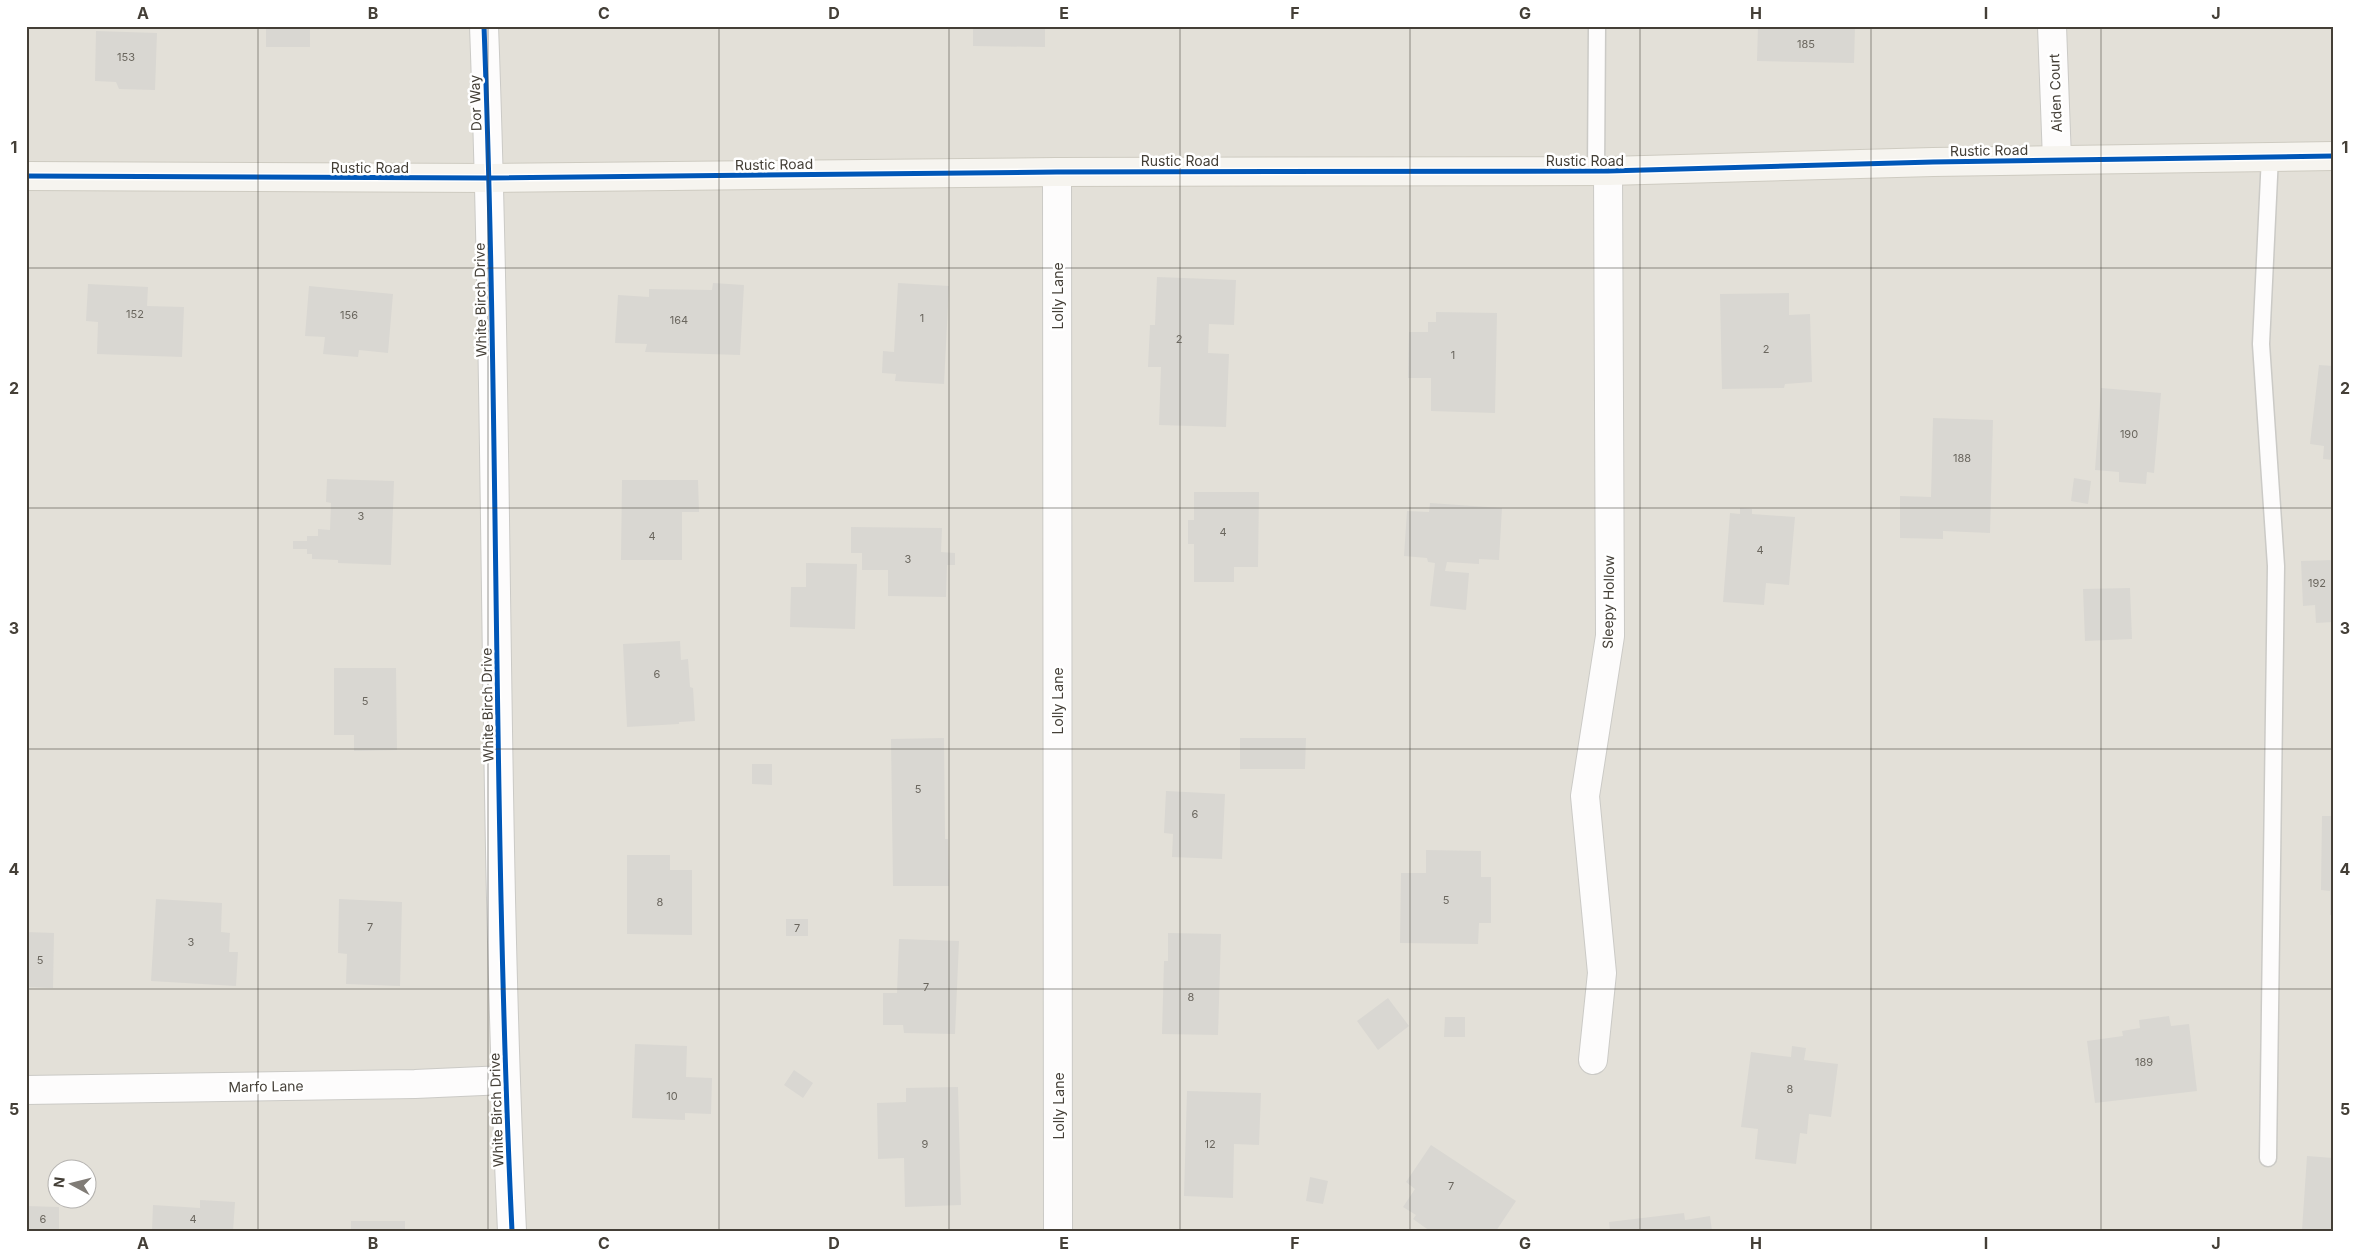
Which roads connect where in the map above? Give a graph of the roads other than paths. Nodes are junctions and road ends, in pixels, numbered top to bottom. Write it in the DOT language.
graph roads {
  1 [pos="484,26"];
  2 [pos="1597,26"];
  3 [pos="2052,26"];
  4 [pos="2270,156"];
  5 [pos="2333,156"];
  6 [pos="2057,160"];
  7 [pos="1602,171"];
  8 [pos="1057,172"];
  9 [pos="26,176"];
  10 [pos="490,178"];
  11 [pos="1593,1060"];
  12 [pos="505,1080"];
  13 [pos="26,1090"];
  14 [pos="2268,1158"];
  15 [pos="512,1231"];
  16 [pos="1058,1231"];
  1 -- 10 [label="street, Dor Way"];
  2 -- 7 [label="lane"];
  3 -- 6 [label="street, Aiden Court"];
  4 -- 5 [label="street, Rustic Road"];
  4 -- 6 [label="street, Rustic Road"];
  4 -- 14 [label="lane"];
  6 -- 7 [label="street, Rustic Road"];
  7 -- 8 [label="street, Rustic Road"];
  7 -- 11 [label="street, Sleepy Hollow"];
  8 -- 10 [label="street, Rustic Road"];
  8 -- 16 [label="street, Lolly Lane"];
  9 -- 10 [label="street, Rustic Road"];
  10 -- 12 [label="street, White Birch Drive"];
  12 -- 13 [label="street, Marfo Lane"];
  12 -- 15 [label="street, White Birch Drive"];
}
